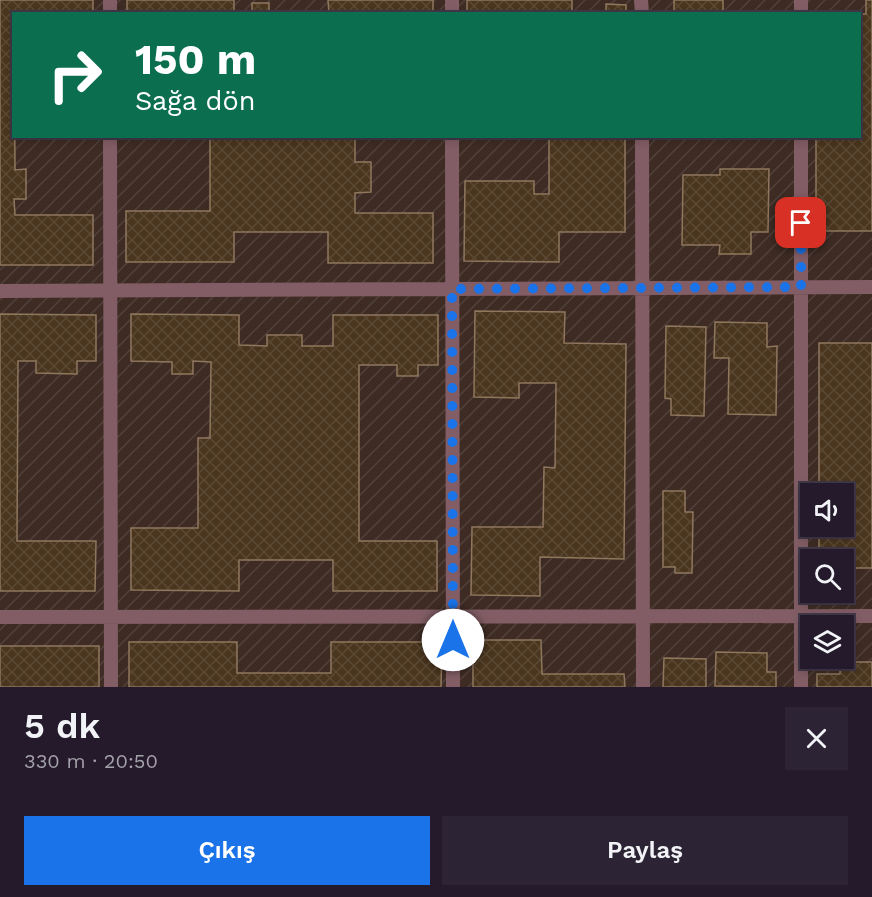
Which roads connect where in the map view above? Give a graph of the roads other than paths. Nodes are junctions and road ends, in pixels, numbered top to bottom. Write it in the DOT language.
graph roads {
  1 [pos="110,138"];
  2 [pos="452,138"];
  3 [pos="642,138"];
  4 [pos="801,138"];
  5 [pos="801,287"];
  6 [pos="872,287"];
  7 [pos="642,288"];
  8 [pos="452,289"];
  9 [pos="0,291"];
  10 [pos="111,291"];
  11 [pos="801,615"];
  12 [pos="854,616"];
  13 [pos="872,616"];
  14 [pos="0,617"];
  15 [pos="111,617"];
  16 [pos="453,617"];
  17 [pos="643,617"];
  18 [pos="800,617"];
  19 [pos="801,669"];
  20 [pos="111,687"];
  21 [pos="453,687"];
  22 [pos="643,687"];
  23 [pos="801,687"];
  1 -- 10 [label="street"];
  2 -- 8 [label="street"];
  3 -- 7 [label="street"];
  4 -- 5 [label="street"];
  5 -- 6 [label="street"];
  5 -- 7 [label="street"];
  5 -- 11 [label="street"];
  7 -- 8 [label="street"];
  7 -- 17 [label="street"];
  8 -- 10 [label="street"];
  8 -- 16 [label="street"];
  9 -- 10 [label="street"];
  10 -- 15 [label="street"];
  12 -- 13 [label="street"];
  14 -- 15 [label="street"];
  15 -- 16 [label="street"];
  15 -- 20 [label="street"];
  16 -- 17 [label="street"];
  16 -- 21 [label="street"];
  17 -- 18 [label="street"];
  17 -- 22 [label="street"];
  19 -- 23 [label="street"];
}
